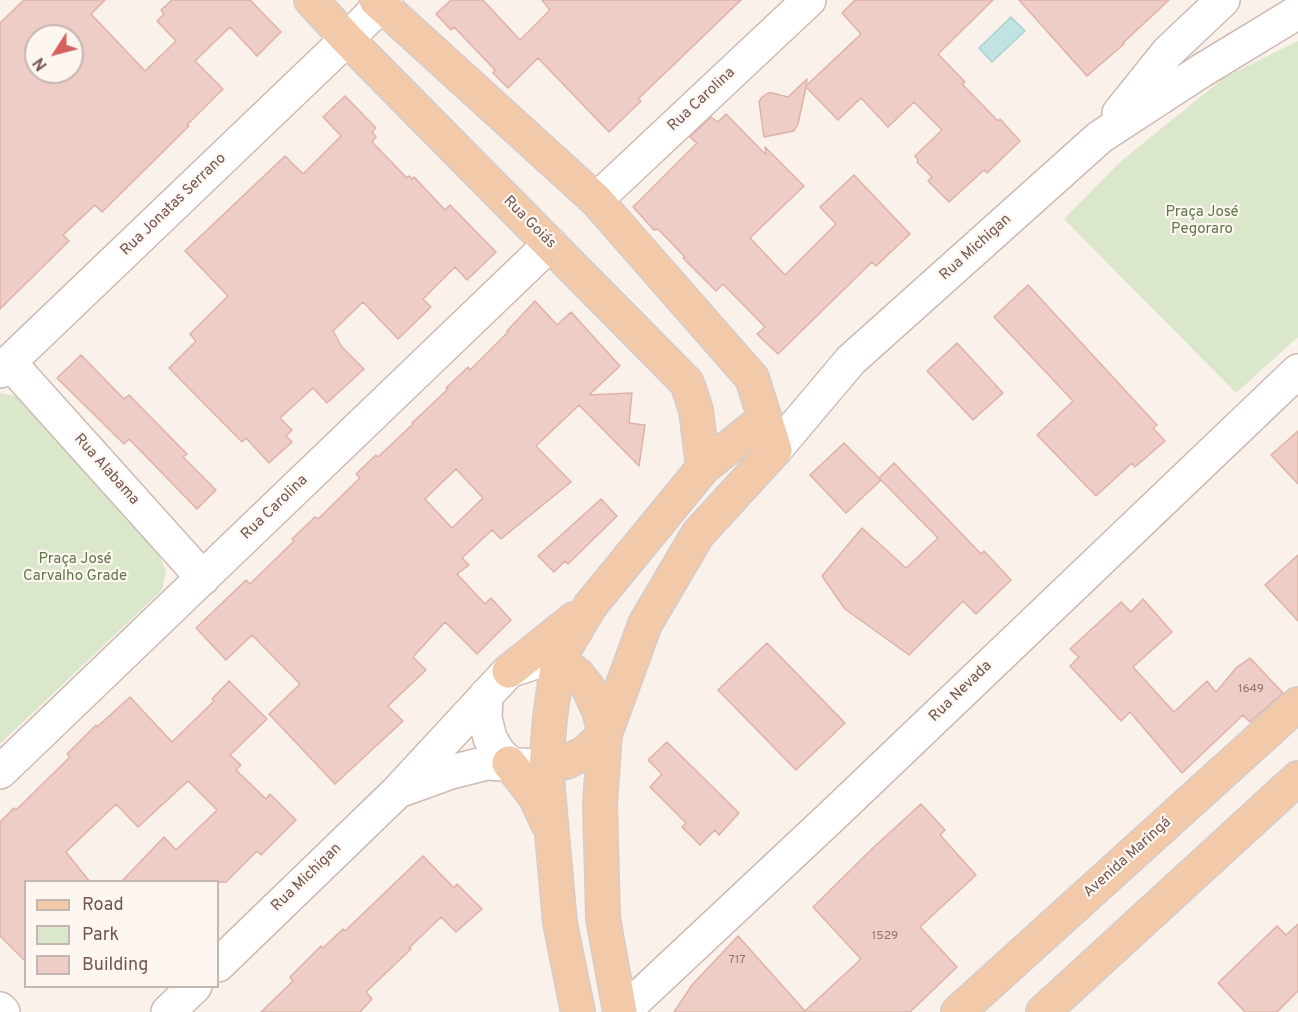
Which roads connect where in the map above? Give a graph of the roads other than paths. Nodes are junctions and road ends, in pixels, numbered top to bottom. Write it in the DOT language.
graph roads {
  1 [pos="311,0"];
  2 [pos="808,0"];
  3 [pos="1223,0"];
  4 [pos="381,2"];
  5 [pos="1298,12"];
  6 [pos="347,39"];
  7 [pos="1100,137"];
  8 [pos="596,200"];
  9 [pos="550,244"];
  10 [pos="851,360"];
  11 [pos="5,366"];
  12 [pos="1298,371"];
  13 [pos="765,418"];
  14 [pos="775,450"];
  15 [pos="703,468"];
  16 [pos="203,578"];
  17 [pos="590,606"];
  18 [pos="558,660"];
  19 [pos="509,671"];
  20 [pos="486,695"];
  21 [pos="1298,704"];
  22 [pos="605,734"];
  23 [pos="509,763"];
  24 [pos="546,767"];
  25 [pos="0,772"];
  26 [pos="1298,778"];
  27 [pos="397,792"];
  28 [pos="554,834"];
  29 [pos="219,964"];
  30 [pos="194,988"];
  31 [pos="0,1009"];
  32 [pos="3,1012"];
  33 [pos="168,1012"];
  34 [pos="578,1012"];
  35 [pos="622,1012"];
  36 [pos="958,1012"];
  37 [pos="1043,1012"];
  1 -- 6 [label="main road, Rua Goiás"];
  2 -- 8 [label="street, Rua Carolina"];
  3 -- 7 [label="street, Rua Michigan"];
  4 -- 6 [label="street, Rua Jonatas Serrano"];
  4 -- 8 [label="main road"];
  5 -- 7 [label="street, Rua Michigan"];
  6 -- 9 [label="main road, Rua Goiás"];
  6 -- 11 [label="street, Rua Jonatas Serrano"];
  7 -- 10 [label="street, Rua Michigan"];
  8 -- 13 [label="main road"];
  9 -- 15 [label="main road, Rua Goiás"];
  9 -- 16 [label="street, Rua Carolina"];
  10 -- 13 [label="street, Rua Michigan"];
  10 -- 14 [label="street, Rua Michigan"];
  11 -- 16 [label="street, Rua Alabama"];
  12 -- 35 [label="street, Rua Nevada"];
  13 -- 14 [label="main road"];
  13 -- 15 [label="main road"];
  14 -- 22 [label="main road"];
  15 -- 17 [label="main road"];
  16 -- 25 [label="street, Rua Carolina"];
  17 -- 18 [label="main road"];
  17 -- 19 [label="main road"];
  18 -- 19 [label="street, Rua Michigan"];
  18 -- 22 [label="main road"];
  18 -- 24 [label="main road"];
  19 -- 20 [label="street, Rua Michigan"];
  20 -- 23 [label="street"];
  20 -- 27 [label="street, Rua Michigan"];
  21 -- 36 [label="main road, Avenida Maringá"];
  22 -- 24 [label="main road"];
  22 -- 35 [label="main road"];
  23 -- 24 [label="street, Rua Michigan"];
  23 -- 27 [label="street, Rua Michigan"];
  23 -- 28 [label="main road"];
  24 -- 28 [label="main road"];
  26 -- 37 [label="main road"];
  27 -- 29 [label="street, Rua Michigan"];
  28 -- 34 [label="main road"];
  30 -- 33 [label="street"];
  31 -- 32 [label="street"];
}
